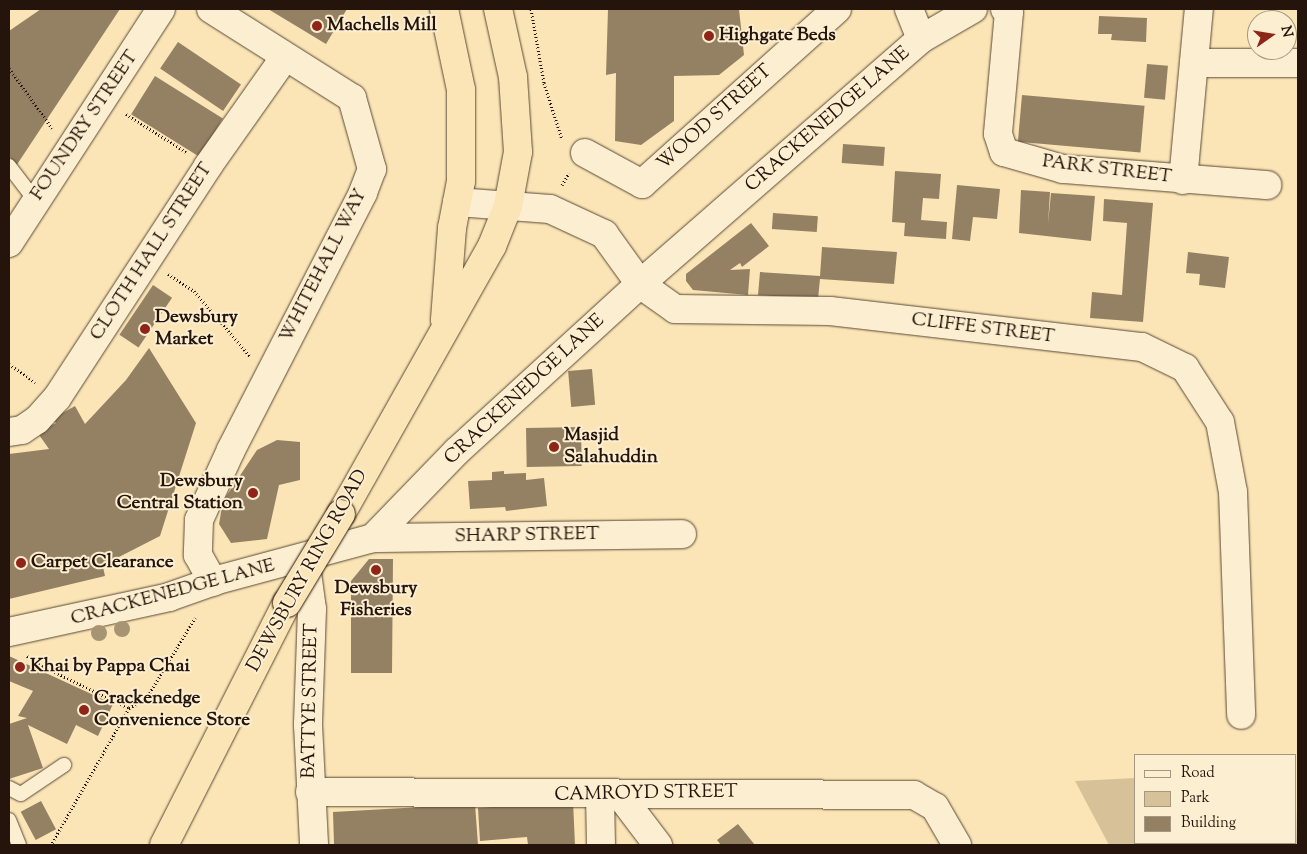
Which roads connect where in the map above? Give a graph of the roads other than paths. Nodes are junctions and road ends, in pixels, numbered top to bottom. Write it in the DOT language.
graph roads {
  1 [pos="161,9"];
  2 [pos="211,9"];
  3 [pos="444,9"];
  4 [pos="498,9"];
  5 [pos="837,9"];
  6 [pos="909,9"];
  7 [pos="973,9"];
  8 [pos="1005,9"];
  9 [pos="1199,9"];
  10 [pos="921,39"];
  11 [pos="285,57"];
  12 [pos="1194,62"];
  13 [pos="1298,63"];
  14 [pos="573,155"];
  15 [pos="9,166"];
  16 [pos="1183,180"];
  17 [pos="1267,186"];
  18 [pos="35,200"];
  19 [pos="457,202"];
  20 [pos="508,206"];
  21 [pos="9,244"];
  22 [pos="640,284"];
  23 [pos="444,326"];
  24 [pos="9,432"];
  25 [pos="682,534"];
  26 [pos="372,538"];
  27 [pos="305,558"];
  28 [pos="215,581"];
  29 [pos="15,642"];
  30 [pos="1240,715"];
  31 [pos="64,765"];
  32 [pos="9,788"];
  33 [pos="310,792"];
  34 [pos="610,795"];
  35 [pos="9,820"];
  36 [pos="19,845"];
  37 [pos="164,845"];
  38 [pos="314,845"];
  39 [pos="601,845"];
  40 [pos="658,845"];
  41 [pos="957,845"];
  1 -- 18 [label="street, FOUNDRY STREET"];
  2 -- 11 [label="street, WHITEHALL WAY"];
  3 -- 19 [label="highway, DEWSBURY RING ROAD"];
  4 -- 20 [label="highway, DEWSBURY RING ROAD"];
  5 -- 14 [label="street, WOOD STREET"];
  6 -- 10 [label="street"];
  7 -- 10 [label="street, CRACKENEDGE LANE"];
  8 -- 16 [label="street, PARK STREET"];
  9 -- 12 [label="street"];
  10 -- 22 [label="street, CRACKENEDGE LANE"];
  11 -- 24 [label="street, CLOTH HALL STREET"];
  11 -- 28 [label="street, WHITEHALL WAY"];
  12 -- 13 [label="street"];
  12 -- 16 [label="street"];
  15 -- 18 [label="lane"];
  16 -- 17 [label="street, PARK STREET"];
  18 -- 21 [label="street, FOUNDRY STREET"];
  19 -- 20 [label="street, CLIFFE STREET"];
  19 -- 23 [label="highway, DEWSBURY RING ROAD"];
  20 -- 22 [label="street, CLIFFE STREET"];
  20 -- 23 [label="highway, DEWSBURY RING ROAD"];
  22 -- 26 [label="street, CRACKENEDGE LANE"];
  22 -- 30 [label="street, CLIFFE STREET"];
  23 -- 37 [label="highway, DEWSBURY RING ROAD, bridge"];
  25 -- 26 [label="street, SHARP STREET"];
  26 -- 27 [label="street, CRACKENEDGE LANE"];
  27 -- 28 [label="street, CRACKENEDGE LANE"];
  27 -- 33 [label="street, BATTYE STREET"];
  28 -- 29 [label="street, CRACKENEDGE LANE"];
  31 -- 32 [label="lane"];
  33 -- 34 [label="street, CAMROYD STREET"];
  33 -- 38 [label="street, BATTYE STREET"];
  34 -- 39 [label="street"];
  34 -- 40 [label="street"];
  34 -- 41 [label="street, CAMROYD STREET"];
  35 -- 36 [label="lane"];
}
